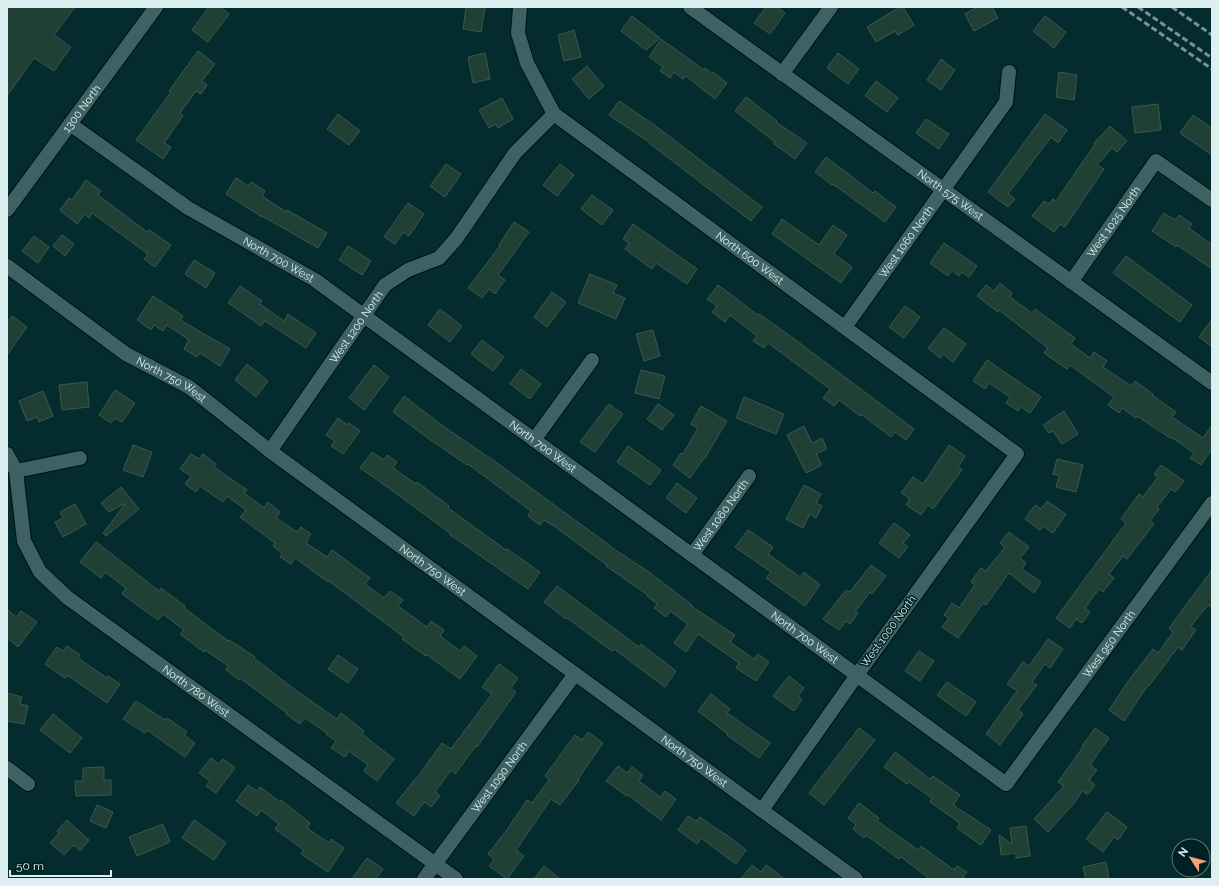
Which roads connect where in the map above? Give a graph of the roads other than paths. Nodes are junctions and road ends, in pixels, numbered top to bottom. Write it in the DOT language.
graph roads {
  1 [pos="156,7"];
  2 [pos="520,7"];
  3 [pos="690,7"];
  4 [pos="831,7"];
  5 [pos="1009,72"];
  6 [pos="782,74"];
  7 [pos="554,114"];
  8 [pos="70,124"];
  9 [pos="944,190"];
  10 [pos="1212,200"];
  11 [pos="7,210"];
  12 [pos="7,266"];
  13 [pos="1071,282"];
  14 [pos="363,315"];
  15 [pos="845,327"];
  16 [pos="592,360"];
  17 [pos="1212,383"];
  18 [pos="534,440"];
  19 [pos="270,451"];
  20 [pos="7,454"];
  21 [pos="1017,454"];
  22 [pos="80,458"];
  23 [pos="16,472"];
  24 [pos="749,476"];
  25 [pos="1212,504"];
  26 [pos="692,554"];
  27 [pos="575,674"];
  28 [pos="857,675"];
  29 [pos="7,768"];
  30 [pos="28,784"];
  31 [pos="1006,784"];
  32 [pos="762,810"];
  33 [pos="435,864"];
  34 [pos="424,879"];
  35 [pos="456,879"];
  36 [pos="856,879"];
  1 -- 8 [label="street, 1300 North"];
  2 -- 7 [label="street, North 600 West"];
  3 -- 6 [label="street, North 575 West"];
  4 -- 6 [label="street"];
  5 -- 9 [label="street, West 1060 North"];
  6 -- 9 [label="street, North 575 West"];
  7 -- 14 [label="street, West 1200 North"];
  7 -- 15 [label="street, North 600 West"];
  8 -- 11 [label="street, 1300 North"];
  8 -- 14 [label="street, North 700 West"];
  9 -- 13 [label="street, North 575 West"];
  9 -- 15 [label="street, West 1060 North"];
  10 -- 13 [label="street, West 1025 North"];
  12 -- 19 [label="street, North 750 West"];
  13 -- 17 [label="street, North 575 West"];
  14 -- 18 [label="street, North 700 West"];
  14 -- 19 [label="street, West 1200 North"];
  15 -- 21 [label="street, North 600 West"];
  16 -- 18 [label="street"];
  18 -- 26 [label="street, North 700 West"];
  19 -- 27 [label="street, North 750 West"];
  20 -- 23 [label="street, North 780 West"];
  21 -- 28 [label="street, West 1000 North"];
  22 -- 23 [label="street"];
  23 -- 33 [label="street, North 780 West"];
  24 -- 26 [label="street, West 1060 North"];
  25 -- 31 [label="street, West 950 North"];
  26 -- 28 [label="street, North 700 West"];
  27 -- 32 [label="street, North 750 West"];
  27 -- 33 [label="street, West 1090 North"];
  28 -- 31 [label="street, North 700 West"];
  28 -- 32 [label="street, West 1000 North"];
  29 -- 30 [label="street"];
  32 -- 36 [label="street, North 750 West"];
  33 -- 34 [label="street, West 1090 North"];
  33 -- 35 [label="street, North 780 West"];
}
